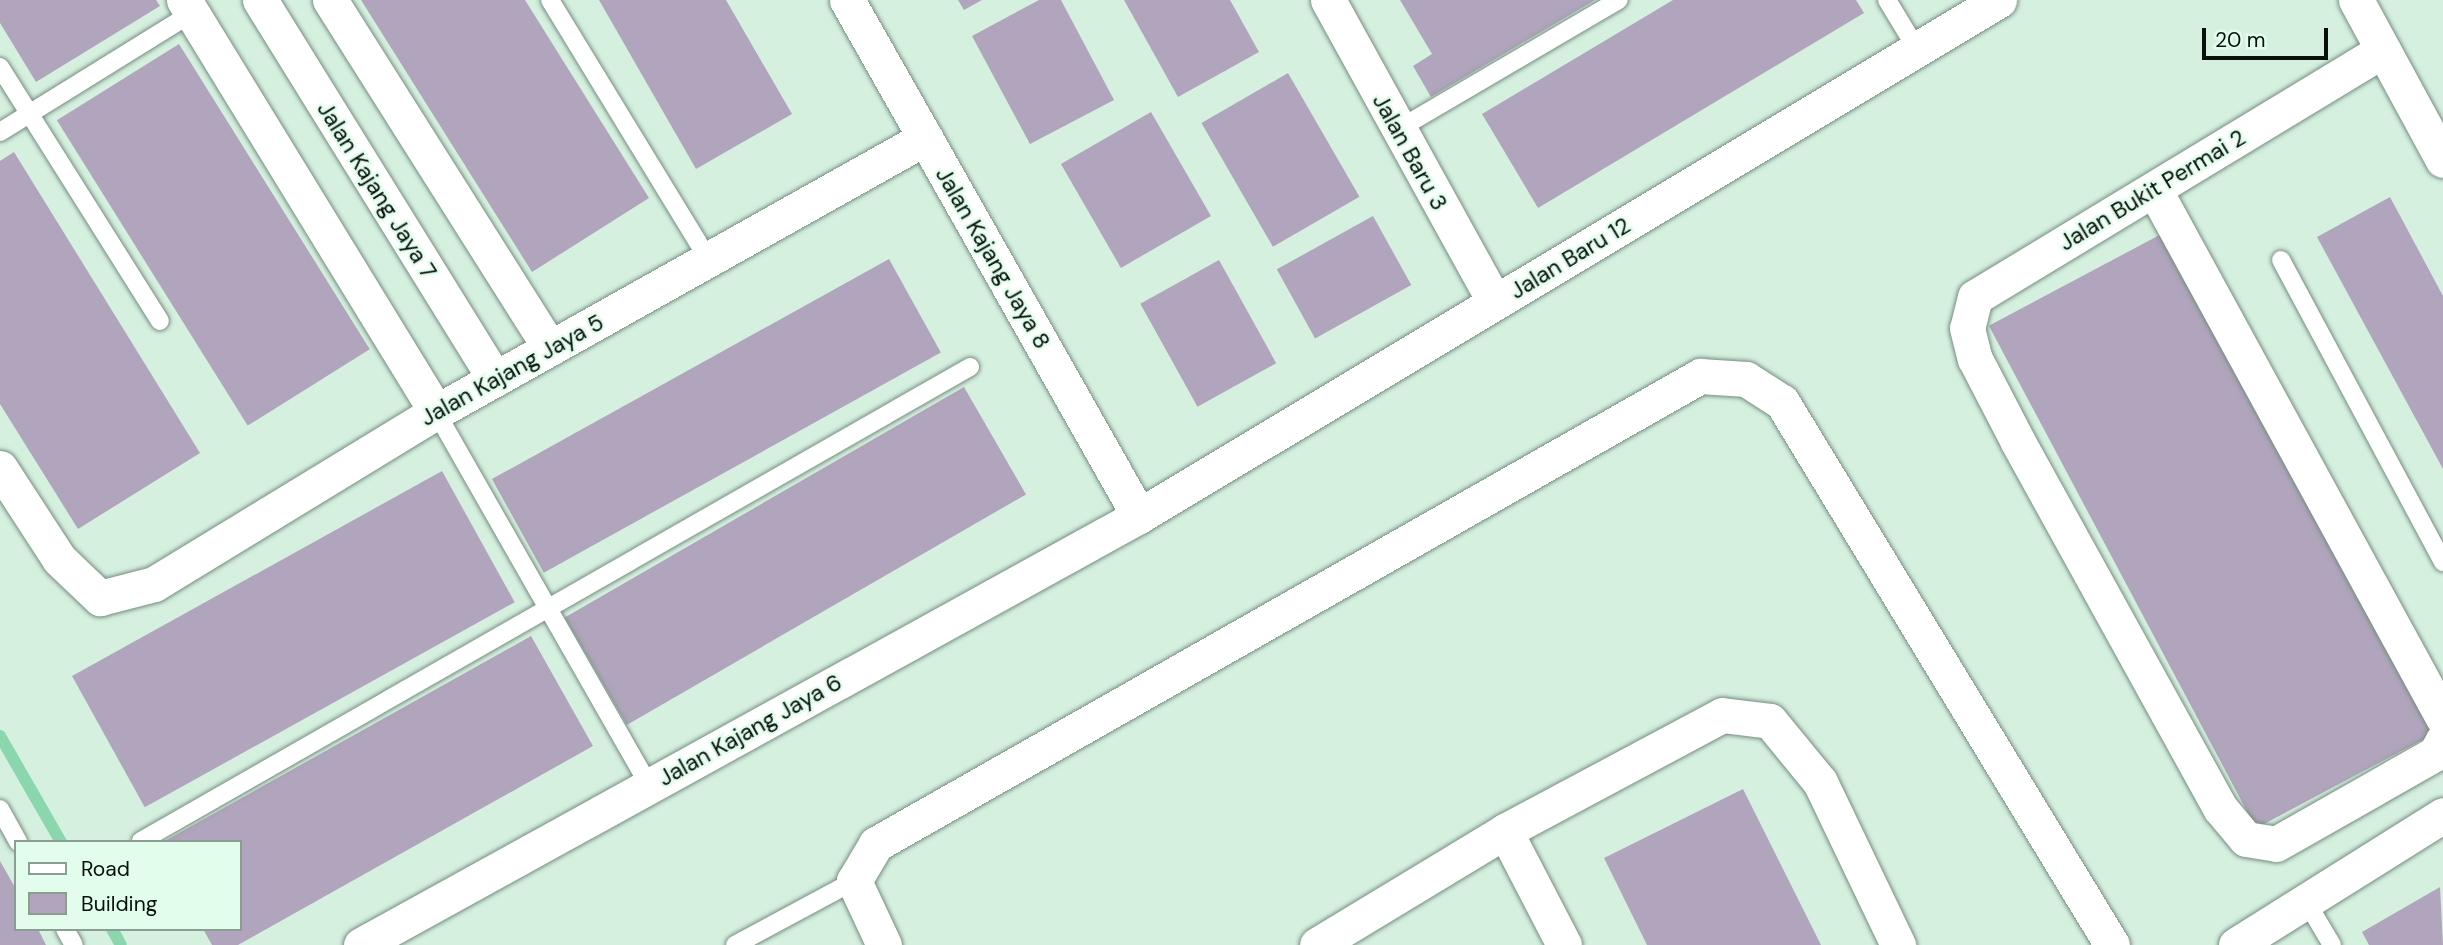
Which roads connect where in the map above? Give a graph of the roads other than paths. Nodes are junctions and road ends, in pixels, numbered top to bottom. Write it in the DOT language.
graph roads {
  1 [pos="260,0"];
  2 [pos="330,0"];
  3 [pos="550,0"];
  4 [pos="847,0"];
  5 [pos="1328,0"];
  6 [pos="1619,0"];
  7 [pos="1887,0"];
  8 [pos="1999,0"];
  9 [pos="2356,0"];
  10 [pos="188,7"];
  11 [pos="2383,50"];
  12 [pos="1917,51"];
  13 [pos="0,67"];
  14 [pos="29,114"];
  15 [pos="1397,130"];
  16 [pos="0,132"];
  17 [pos="925,138"];
  18 [pos="2443,160"];
  19 [pos="2154,189"];
  20 [pos="709,260"];
  21 [pos="2281,260"];
  22 [pos="1495,303"];
  23 [pos="160,321"];
  24 [pos="550,348"];
  25 [pos="970,367"];
  26 [pos="495,379"];
  27 [pos="436,412"];
  28 [pos="0,468"];
  29 [pos="1139,516"];
  30 [pos="2443,562"];
  31 [pos="549,608"];
  32 [pos="2443,718"];
  33 [pos="2443,740"];
  34 [pos="649,785"];
  35 [pos="0,809"];
  36 [pos="2443,815"];
  37 [pos="1505,831"];
  38 [pos="17,840"];
  39 [pos="143,840"];
  40 [pos="854,881"];
  41 [pos="2306,901"];
  42 [pos="361,945"];
  43 [pos="735,945"];
  44 [pos="884,945"];
  45 [pos="1317,945"];
  46 [pos="1564,945"];
  47 [pos="1898,945"];
  48 [pos="2112,945"];
  49 [pos="2236,945"];
  50 [pos="2332,945"];
  1 -- 26 [label="street, Jalan Kajang Jaya 7"];
  2 -- 24 [label="street"];
  3 -- 20 [label="lane"];
  4 -- 17 [label="street, Jalan Kajang Jaya 8"];
  5 -- 15 [label="street, Jalan Baru 3"];
  6 -- 15 [label="lane"];
  7 -- 12 [label="lane"];
  8 -- 12 [label="street, Jalan Baru 12"];
  9 -- 11 [label="street"];
  10 -- 14 [label="lane"];
  10 -- 27 [label="street"];
  11 -- 18 [label="street"];
  11 -- 19 [label="street, Jalan Bukit Permai 2"];
  12 -- 22 [label="street, Jalan Baru 12"];
  13 -- 14 [label="lane"];
  14 -- 16 [label="lane"];
  14 -- 23 [label="lane"];
  15 -- 22 [label="street, Jalan Baru 3"];
  17 -- 20 [label="street, Jalan Kajang Jaya 5"];
  17 -- 29 [label="street, Jalan Kajang Jaya 8"];
  19 -- 32 [label="street"];
  19 -- 33 [label="street, Jalan Bukit Permai 2"];
  20 -- 24 [label="street, Jalan Kajang Jaya 5"];
  21 -- 30 [label="lane"];
  22 -- 29 [label="street, Jalan Baru 12"];
  24 -- 26 [label="street, Jalan Kajang Jaya 5"];
  25 -- 31 [label="lane"];
  26 -- 27 [label="street, Jalan Kajang Jaya 5"];
  27 -- 28 [label="street, Jalan Kajang Jaya 5"];
  27 -- 31 [label="lane"];
  29 -- 34 [label="street, Jalan Kajang Jaya 6"];
  31 -- 34 [label="lane"];
  31 -- 39 [label="lane"];
  34 -- 42 [label="street, Jalan Kajang Jaya 6"];
  35 -- 38 [label="lane"];
  36 -- 41 [label="street"];
  37 -- 45 [label="street"];
  37 -- 46 [label="street"];
  37 -- 47 [label="street"];
  40 -- 43 [label="lane"];
  40 -- 44 [label="street"];
  40 -- 48 [label="street"];
  41 -- 49 [label="street"];
  41 -- 50 [label="lane"];
}
